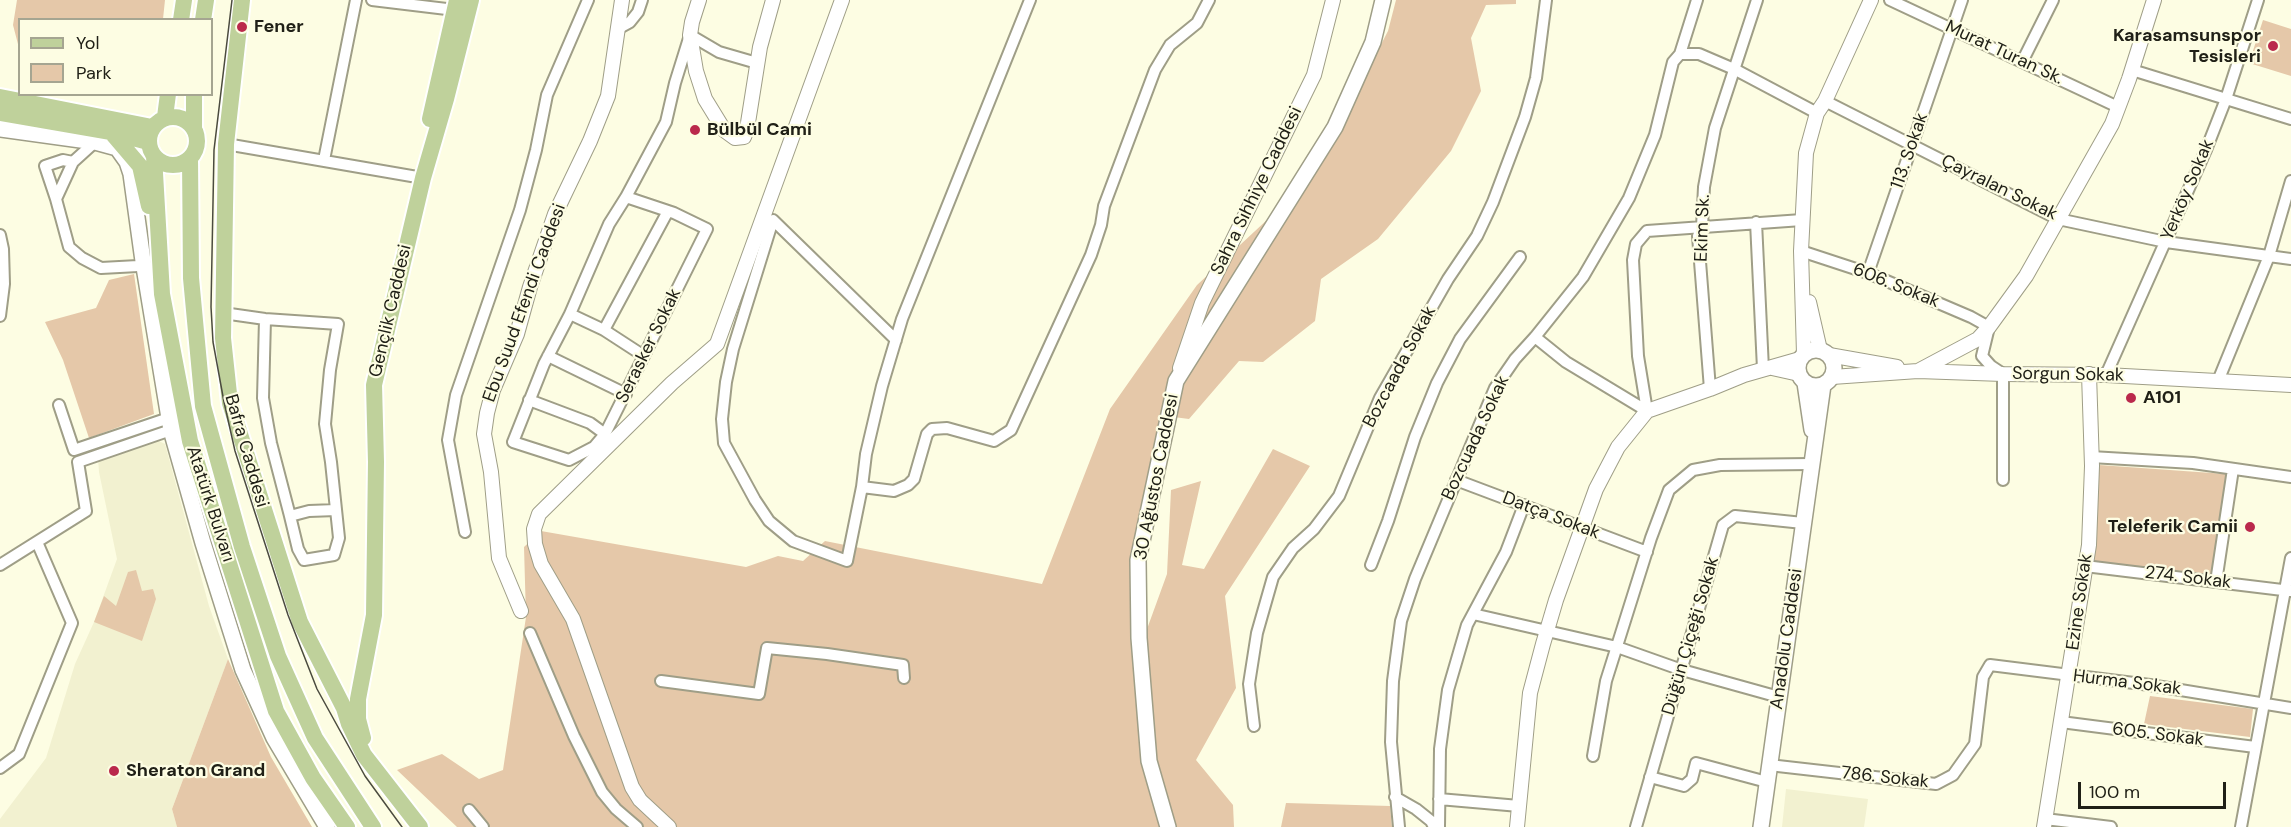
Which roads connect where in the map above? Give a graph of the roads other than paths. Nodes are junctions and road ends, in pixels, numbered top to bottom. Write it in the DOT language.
graph roads {
  1 [pos="184,0"];
  2 [pos="206,0"];
  3 [pos="242,0"];
  4 [pos="356,0"];
  5 [pos="372,0"];
  6 [pos="471,0"];
  7 [pos="588,0"];
  8 [pos="622,0"];
  9 [pos="642,0"];
  10 [pos="699,0"];
  11 [pos="773,0"];
  12 [pos="842,0"];
  13 [pos="1030,0"];
  14 [pos="1209,0"];
  15 [pos="1333,0"];
  16 [pos="1383,0"];
  17 [pos="1546,0"];
  18 [pos="1698,0"];
  19 [pos="1757,0"];
  20 [pos="1871,0"];
  21 [pos="1890,0"];
  22 [pos="1962,0"];
  23 [pos="2053,0"];
  24 [pos="2154,0"];
  25 [pos="2258,0"];
  26 [pos="456,5"];
  27 [pos="181,18"];
  28 [pos="203,18"];
  29 [pos="619,28"];
  30 [pos="1952,29"];
  31 [pos="690,35"];
  32 [pos="1680,54"];
  33 [pos="2022,62"];
  34 [pos="757,63"];
  35 [pos="1734,69"];
  36 [pos="2132,70"];
  37 [pos="167,96"];
  38 [pos="194,96"];
  39 [pos="0,97"];
  40 [pos="2226,99"];
  41 [pos="1825,101"];
  42 [pos="2118,107"];
  43 [pos="0,113"];
  44 [pos="1817,113"];
  45 [pos="2291,119"];
  46 [pos="194,127"];
  47 [pos="0,129"];
  48 [pos="111,132"];
  49 [pos="155,136"];
  50 [pos="95,142"];
  51 [pos="226,144"];
  52 [pos="1913,146"];
  53 [pos="190,158"];
  54 [pos="324,160"];
  55 [pos="73,162"];
  56 [pos="418,177"];
  57 [pos="2291,181"];
  58 [pos="626,197"];
  59 [pos="56,199"];
  60 [pos="668,211"];
  61 [pos="1802,219"];
  62 [pos="2058,219"];
  63 [pos="1756,222"];
  64 [pos="1702,227"];
  65 [pos="0,235"];
  66 [pos="2166,242"];
  67 [pos="1801,251"];
  68 [pos="2269,256"];
  69 [pos="1520,257"];
  70 [pos="2291,259"];
  71 [pos="143,261"];
  72 [pos="1868,273"];
  73 [pos="1802,274"];
  74 [pos="162,294"];
  75 [pos="223,313"];
  76 [pos="570,314"];
  77 [pos="0,316"];
  78 [pos="265,319"];
  79 [pos="1989,327"];
  80 [pos="604,330"];
  81 [pos="1535,337"];
  82 [pos="896,340"];
  83 [pos="1825,353"];
  84 [pos="548,356"];
  85 [pos="644,356"];
  86 [pos="1766,368"];
  87 [pos="1802,368"];
  88 [pos="1918,371"];
  89 [pos="2003,374"];
  90 [pos="2089,374"];
  91 [pos="2106,375"];
  92 [pos="1176,381"];
  93 [pos="1827,381"];
  94 [pos="2218,381"];
  95 [pos="2291,385"];
  96 [pos="1710,389"];
  97 [pos="626,394"];
  98 [pos="530,400"];
  99 [pos="59,405"];
  100 [pos="1647,411"];
  101 [pos="170,424"];
  102 [pos="605,434"];
  103 [pos="74,450"];
  104 [pos="1813,457"];
  105 [pos="2091,457"];
  106 [pos="78,462"];
  107 [pos="2234,469"];
  108 [pos="2291,477"];
  109 [pos="1456,480"];
  110 [pos="2003,480"];
  111 [pos="862,487"];
  112 [pos="1524,505"];
  113 [pos="336,510"];
  114 [pos="290,516"];
  115 [pos="1803,524"];
  116 [pos="1582,528"];
  117 [pos="465,532"];
  118 [pos="37,542"];
  119 [pos="1647,552"];
  120 [pos="2291,558"];
  121 [pos="0,565"];
  122 [pos="1371,565"];
  123 [pos="2085,566"];
  124 [pos="2216,582"];
  125 [pos="2288,591"];
  126 [pos="521,611"];
  127 [pos="1473,614"];
  128 [pos="1546,631"];
  129 [pos="530,633"];
  130 [pos="1617,647"];
  131 [pos="1990,665"];
  132 [pos="1682,670"];
  133 [pos="2069,676"];
  134 [pos="904,678"];
  135 [pos="662,681"];
  136 [pos="1779,698"];
  137 [pos="2263,702"];
  138 [pos="344,708"];
  139 [pos="2291,708"];
  140 [pos="2061,722"];
  141 [pos="1254,726"];
  142 [pos="2255,747"];
  143 [pos="1593,756"];
  144 [pos="1769,765"];
  145 [pos="0,768"];
  146 [pos="1650,777"];
  147 [pos="1767,782"];
  148 [pos="1395,797"];
  149 [pos="1439,800"];
  150 [pos="1519,806"];
  151 [pos="469,810"];
  152 [pos="2045,823"];
  153 [pos="327,827"];
  154 [pos="347,827"];
  155 [pos="373,827"];
  156 [pos="420,827"];
  157 [pos="432,827"];
  158 [pos="483,827"];
  159 [pos="637,827"];
  160 [pos="669,827"];
  161 [pos="1168,827"];
  162 [pos="1399,827"];
  163 [pos="1434,827"];
  164 [pos="1439,827"];
  165 [pos="1517,827"];
  166 [pos="1636,827"];
  167 [pos="1761,827"];
  168 [pos="2111,827"];
  169 [pos="2241,827"];
  1 -- 27 [label="main road"];
  2 -- 28 [label="main road"];
  3 -- 51 [label="main road, Bafra Caddesi"];
  4 -- 54 [label="street"];
  5 -- 26 [label="street"];
  6 -- 56 [label="main road, Gençlik Caddesi"];
  7 -- 117 [label="street"];
  8 -- 29 [label="street, Ebu Suud Efendi Caddesi"];
  9 -- 29 [label="street"];
  10 -- 31 [label="street"];
  11 -- 34 [label="street"];
  12 -- 160 [label="street"];
  13 -- 82 [label="street"];
  14 -- 111 [label="street"];
  15 -- 92 [label="street, Sahra Sıhhiye Caddesi"];
  16 -- 92 [label="main road, 30 Ağustos Caddesi"];
  17 -- 141 [label="street, Bozcaada Sokak"];
  18 -- 32 [label="street, Bozcuada Sokak"];
  19 -- 35 [label="street, Ekim Sk."];
  20 -- 41 [label="street"];
  21 -- 30 [label="street, Murat Turan Sk."];
  22 -- 30 [label="street, 113. Sokak"];
  23 -- 33 [label="street"];
  24 -- 36 [label="street"];
  25 -- 40 [label="street, Yerköy Sokak"];
  26 -- 56 [label="main road, Gençlik Caddesi"];
  29 -- 126 [label="street, Ebu Suud Efendi Caddesi"];
  30 -- 33 [label="street, Murat Turan Sk."];
  30 -- 52 [label="street, 113. Sokak"];
  31 -- 34 [label="street"];
  31 -- 34 [label="street"];
  31 -- 58 [label="street"];
  32 -- 35 [label="street"];
  32 -- 81 [label="street, Bozcuada Sokak"];
  33 -- 42 [label="street, Murat Turan Sk."];
  35 -- 44 [label="street"];
  35 -- 64 [label="street, Ekim Sk."];
  36 -- 40 [label="street"];
  36 -- 42 [label="street"];
  37 -- 49 [label="main road, Atatürk Bulvarı"];
  38 -- 46 [label="main road, Atatürk Bulvarı"];
  39 -- 49 [label="main road"];
  40 -- 45 [label="street"];
  40 -- 66 [label="street, Yerköy Sokak"];
  41 -- 44 [label="street"];
  41 -- 52 [label="street, Çayralan Sokak"];
  42 -- 62 [label="street"];
  43 -- 48 [label="main road"];
  44 -- 61 [label="street"];
  46 -- 49 [label="main road"];
  46 -- 53 [label="main road, Atatürk Bulvarı"];
  47 -- 50 [label="main road"];
  48 -- 49 [label="main road"];
  48 -- 74 [label="main road"];
  49 -- 53 [label="main road"];
  49 -- 74 [label="main road, Atatürk Bulvarı"];
  50 -- 55 [label="street"];
  50 -- 71 [label="main road"];
  51 -- 54 [label="street"];
  51 -- 75 [label="main road, Bafra Caddesi"];
  52 -- 62 [label="street, Çayralan Sokak"];
  52 -- 72 [label="street, 113. Sokak"];
  53 -- 155 [label="main road, Atatürk Bulvarı"];
  54 -- 56 [label="street"];
  55 -- 59 [label="street"];
  55 -- 59 [label="street"];
  56 -- 138 [label="main road, Gençlik Caddesi"];
  56 -- 157 [label="main road, Gençlik Caddesi"];
  57 -- 68 [label="street"];
  58 -- 60 [label="street"];
  58 -- 76 [label="street"];
  59 -- 71 [label="street"];
  60 -- 80 [label="street"];
  60 -- 85 [label="street, Serasker Sokak"];
  61 -- 63 [label="street"];
  61 -- 67 [label="street"];
  62 -- 66 [label="street, Çayralan Sokak"];
  62 -- 79 [label="street"];
  63 -- 64 [label="street"];
  63 -- 86 [label="street"];
  64 -- 96 [label="street, Ekim Sk."];
  64 -- 100 [label="street"];
  65 -- 77 [label="street"];
  66 -- 68 [label="street, Çayralan Sokak"];
  66 -- 91 [label="street, Yerköy Sokak"];
  67 -- 72 [label="street, 606. Sokak"];
  67 -- 73 [label="street"];
  68 -- 70 [label="street, Çayralan Sokak"];
  68 -- 94 [label="street"];
  69 -- 122 [label="street"];
  71 -- 101 [label="main road"];
  72 -- 79 [label="street, 606. Sokak"];
  73 -- 83 [label="street"];
  73 -- 87 [label="street"];
  74 -- 154 [label="main road, Atatürk Bulvarı"];
  75 -- 78 [label="street"];
  75 -- 138 [label="main road, Bafra Caddesi"];
  76 -- 80 [label="street"];
  76 -- 84 [label="street"];
  78 -- 113 [label="street"];
  78 -- 114 [label="street"];
  79 -- 88 [label="street"];
  79 -- 89 [label="street"];
  80 -- 85 [label="street"];
  81 -- 100 [label="street"];
  81 -- 109 [label="street, Bozcuada Sokak"];
  82 -- 111 [label="street"];
  82 -- 111 [label="street"];
  83 -- 87 [label="main road"];
  83 -- 88 [label="street"];
  83 -- 93 [label="main road"];
  84 -- 97 [label="street"];
  84 -- 98 [label="street"];
  85 -- 97 [label="street, Serasker Sokak"];
  86 -- 87 [label="street"];
  86 -- 96 [label="street"];
  87 -- 93 [label="main road"];
  87 -- 104 [label="main road"];
  88 -- 89 [label="street, Sorgun Sokak"];
  88 -- 93 [label="street"];
  89 -- 90 [label="street, Sorgun Sokak"];
  89 -- 110 [label="street"];
  90 -- 91 [label="street, Sorgun Sokak"];
  90 -- 105 [label="street, Ezine Sokak"];
  91 -- 94 [label="street, Sorgun Sokak"];
  92 -- 161 [label="main road, 30 Ağustos Caddesi"];
  93 -- 104 [label="main road"];
  94 -- 95 [label="street, Sorgun Sokak"];
  96 -- 100 [label="street"];
  97 -- 102 [label="street, Serasker Sokak"];
  98 -- 102 [label="street"];
  98 -- 102 [label="street, Serasker Sokak"];
  99 -- 103 [label="street"];
  100 -- 116 [label="street"];
  101 -- 103 [label="street"];
  101 -- 106 [label="street"];
  101 -- 153 [label="main road"];
  103 -- 106 [label="street"];
  104 -- 115 [label="main road, Anadolu Caddesi"];
  104 -- 119 [label="street"];
  105 -- 107 [label="street"];
  105 -- 123 [label="street, Ezine Sokak"];
  106 -- 118 [label="street"];
  107 -- 108 [label="street"];
  107 -- 124 [label="street"];
  109 -- 112 [label="street, Datça Sokak"];
  109 -- 148 [label="street, Bozcuada Sokak"];
  112 -- 116 [label="street, Datça Sokak"];
  112 -- 127 [label="street"];
  113 -- 114 [label="street"];
  113 -- 114 [label="street"];
  115 -- 132 [label="street, Düğün Çiçeği Sokak"];
  115 -- 136 [label="main road, Anadolu Caddesi"];
  116 -- 119 [label="street, Datça Sokak"];
  116 -- 128 [label="street"];
  118 -- 121 [label="street"];
  118 -- 145 [label="street"];
  119 -- 130 [label="street"];
  120 -- 125 [label="street"];
  123 -- 124 [label="street, 274. Sokak"];
  123 -- 133 [label="street, Ezine Sokak"];
  124 -- 125 [label="street, 274. Sokak"];
  125 -- 137 [label="street"];
  127 -- 128 [label="street"];
  127 -- 149 [label="street"];
  128 -- 130 [label="street"];
  128 -- 150 [label="street"];
  129 -- 159 [label="street"];
  130 -- 132 [label="street"];
  130 -- 143 [label="street"];
  131 -- 133 [label="street, Hurma Sokak"];
  131 -- 144 [label="street, 786. Sokak"];
  132 -- 136 [label="street"];
  132 -- 146 [label="street, Düğün Çiçeği Sokak"];
  133 -- 137 [label="street, Hurma Sokak"];
  133 -- 140 [label="street, Ezine Sokak"];
  134 -- 135 [label="street"];
  136 -- 144 [label="main road, Anadolu Caddesi"];
  137 -- 139 [label="street, Hurma Sokak"];
  137 -- 142 [label="street"];
  138 -- 156 [label="main road, Bafra Caddesi"];
  140 -- 142 [label="street, 605. Sokak"];
  140 -- 152 [label="street, Ezine Sokak"];
  142 -- 169 [label="street"];
  144 -- 147 [label="main road, Anadolu Caddesi"];
  146 -- 147 [label="street"];
  146 -- 166 [label="street, Düğün Çiçeği Sokak"];
  147 -- 167 [label="main road, Anadolu Caddesi"];
  148 -- 162 [label="street, Bozcuada Sokak"];
  148 -- 163 [label="street"];
  149 -- 150 [label="street"];
  149 -- 164 [label="street"];
  150 -- 165 [label="street"];
  151 -- 158 [label="street"];
  152 -- 168 [label="street"];
}
